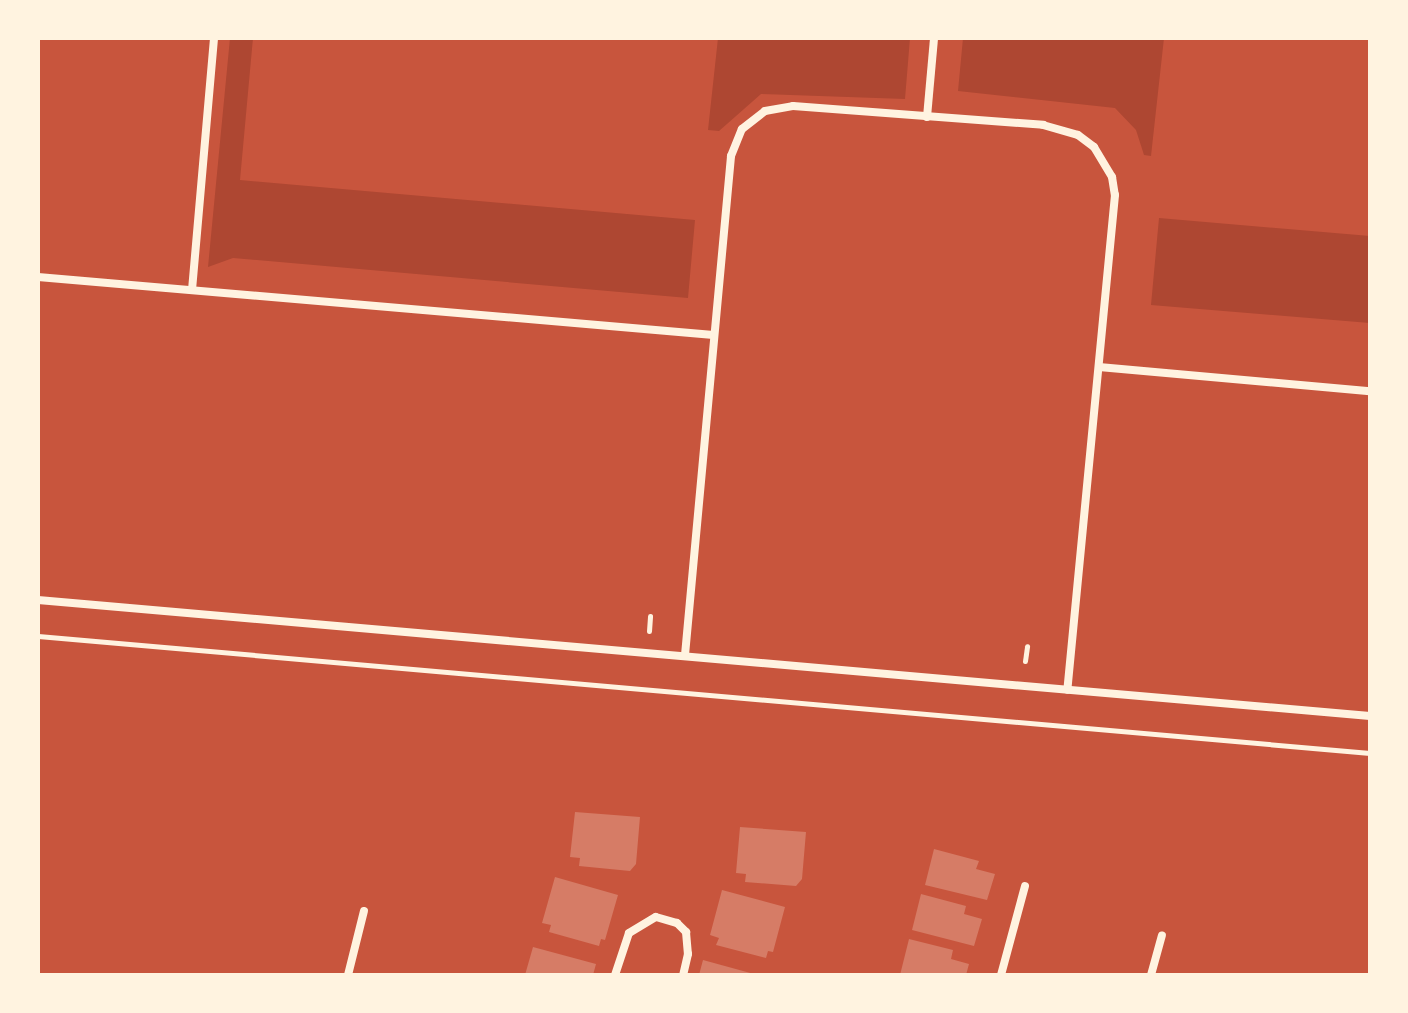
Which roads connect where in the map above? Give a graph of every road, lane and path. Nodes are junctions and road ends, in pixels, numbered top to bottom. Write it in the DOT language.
graph roads {
  1 [pos="214,38"];
  2 [pos="934,38"];
  3 [pos="927,117"];
  4 [pos="38,277"];
  5 [pos="192,290"];
  6 [pos="714,335"];
  7 [pos="1099,367"];
  8 [pos="1370,391"];
  9 [pos="38,600"];
  10 [pos="38,636"];
  11 [pos="685,655"];
  12 [pos="1067,690"];
  13 [pos="1370,716"];
  14 [pos="1370,753"];
  15 [pos="1025,886"];
  16 [pos="364,911"];
  17 [pos="1162,935"];
  18 [pos="348,975"];
  19 [pos="615,975"];
  20 [pos="683,975"];
  21 [pos="1001,975"];
  22 [pos="1151,975"];
  1 -- 5 [label="street"];
  2 -- 3 [label="street"];
  3 -- 6 [label="street"];
  3 -- 7 [label="street"];
  4 -- 5 [label="street"];
  5 -- 6 [label="street"];
  6 -- 11 [label="street"];
  7 -- 8 [label="street"];
  7 -- 12 [label="street"];
  9 -- 11 [label="street"];
  10 -- 14 [label="path"];
  11 -- 12 [label="street"];
  12 -- 13 [label="street"];
  15 -- 21 [label="street"];
  16 -- 18 [label="street"];
  17 -- 22 [label="street"];
  19 -- 20 [label="street"];
}
